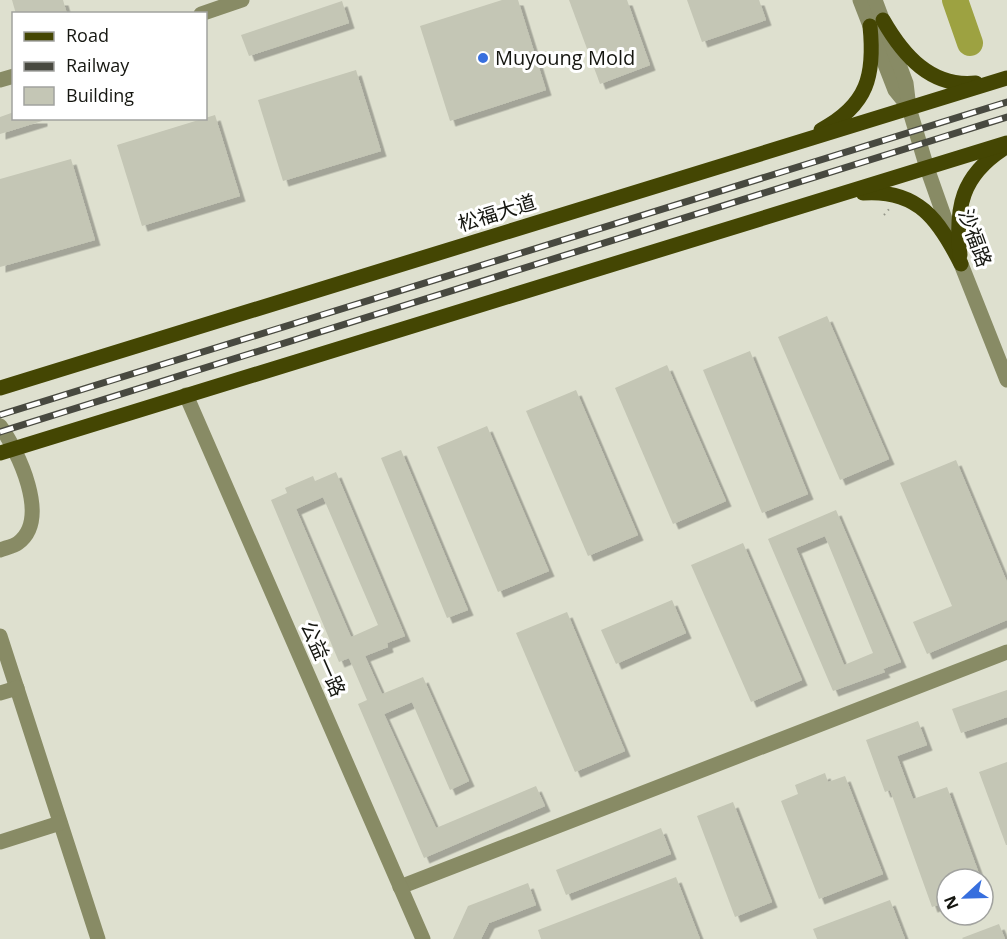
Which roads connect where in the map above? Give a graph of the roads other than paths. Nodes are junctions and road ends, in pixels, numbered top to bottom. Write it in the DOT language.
graph roads {
  1 [pos="242,0"];
  2 [pos="860,0"];
  3 [pos="875,0"];
  4 [pos="207,12"];
  5 [pos="876,23"];
  6 [pos="1002,79"];
  7 [pos="909,108"];
  8 [pos="1007,144"];
  9 [pos="790,145"];
  10 [pos="927,168"];
  11 [pos="822,200"];
  12 [pos="961,264"];
  13 [pos="1007,380"];
  14 [pos="0,388"];
  15 [pos="186,395"];
  16 [pos="0,426"];
  17 [pos="7,450"];
  18 [pos="0,550"];
  19 [pos="0,636"];
  20 [pos="1007,652"];
  21 [pos="17,688"];
  22 [pos="0,693"];
  23 [pos="60,823"];
  24 [pos="0,842"];
  25 [pos="400,887"];
  26 [pos="98,939"];
  27 [pos="423,939"];
  1 -- 4 [label="street"];
  2 -- 5 [label="street, 沙福路"];
  3 -- 5 [label="street, 沙福路"];
  5 -- 6 [label="main road"];
  5 -- 7 [label="street, 沙福路"];
  5 -- 7 [label="street, 沙福路"];
  5 -- 9 [label="main road"];
  6 -- 7 [label="main road, 松福大道"];
  7 -- 9 [label="main road, 松福大道"];
  7 -- 10 [label="street, 沙福路"];
  8 -- 10 [label="main road"];
  8 -- 12 [label="main road"];
  9 -- 14 [label="main road, 松福大道"];
  10 -- 11 [label="main road"];
  10 -- 12 [label="street, 沙福路"];
  11 -- 12 [label="main road"];
  11 -- 15 [label="main road"];
  12 -- 13 [label="street, 沙福路"];
  15 -- 17 [label="main road"];
  15 -- 25 [label="street, 公益一路"];
  16 -- 17 [label="street"];
  17 -- 18 [label="street"];
  19 -- 21 [label="street"];
  20 -- 25 [label="street"];
  21 -- 22 [label="street"];
  21 -- 23 [label="street"];
  23 -- 24 [label="street"];
  23 -- 26 [label="street"];
  25 -- 27 [label="street, 公益一路"];
}
